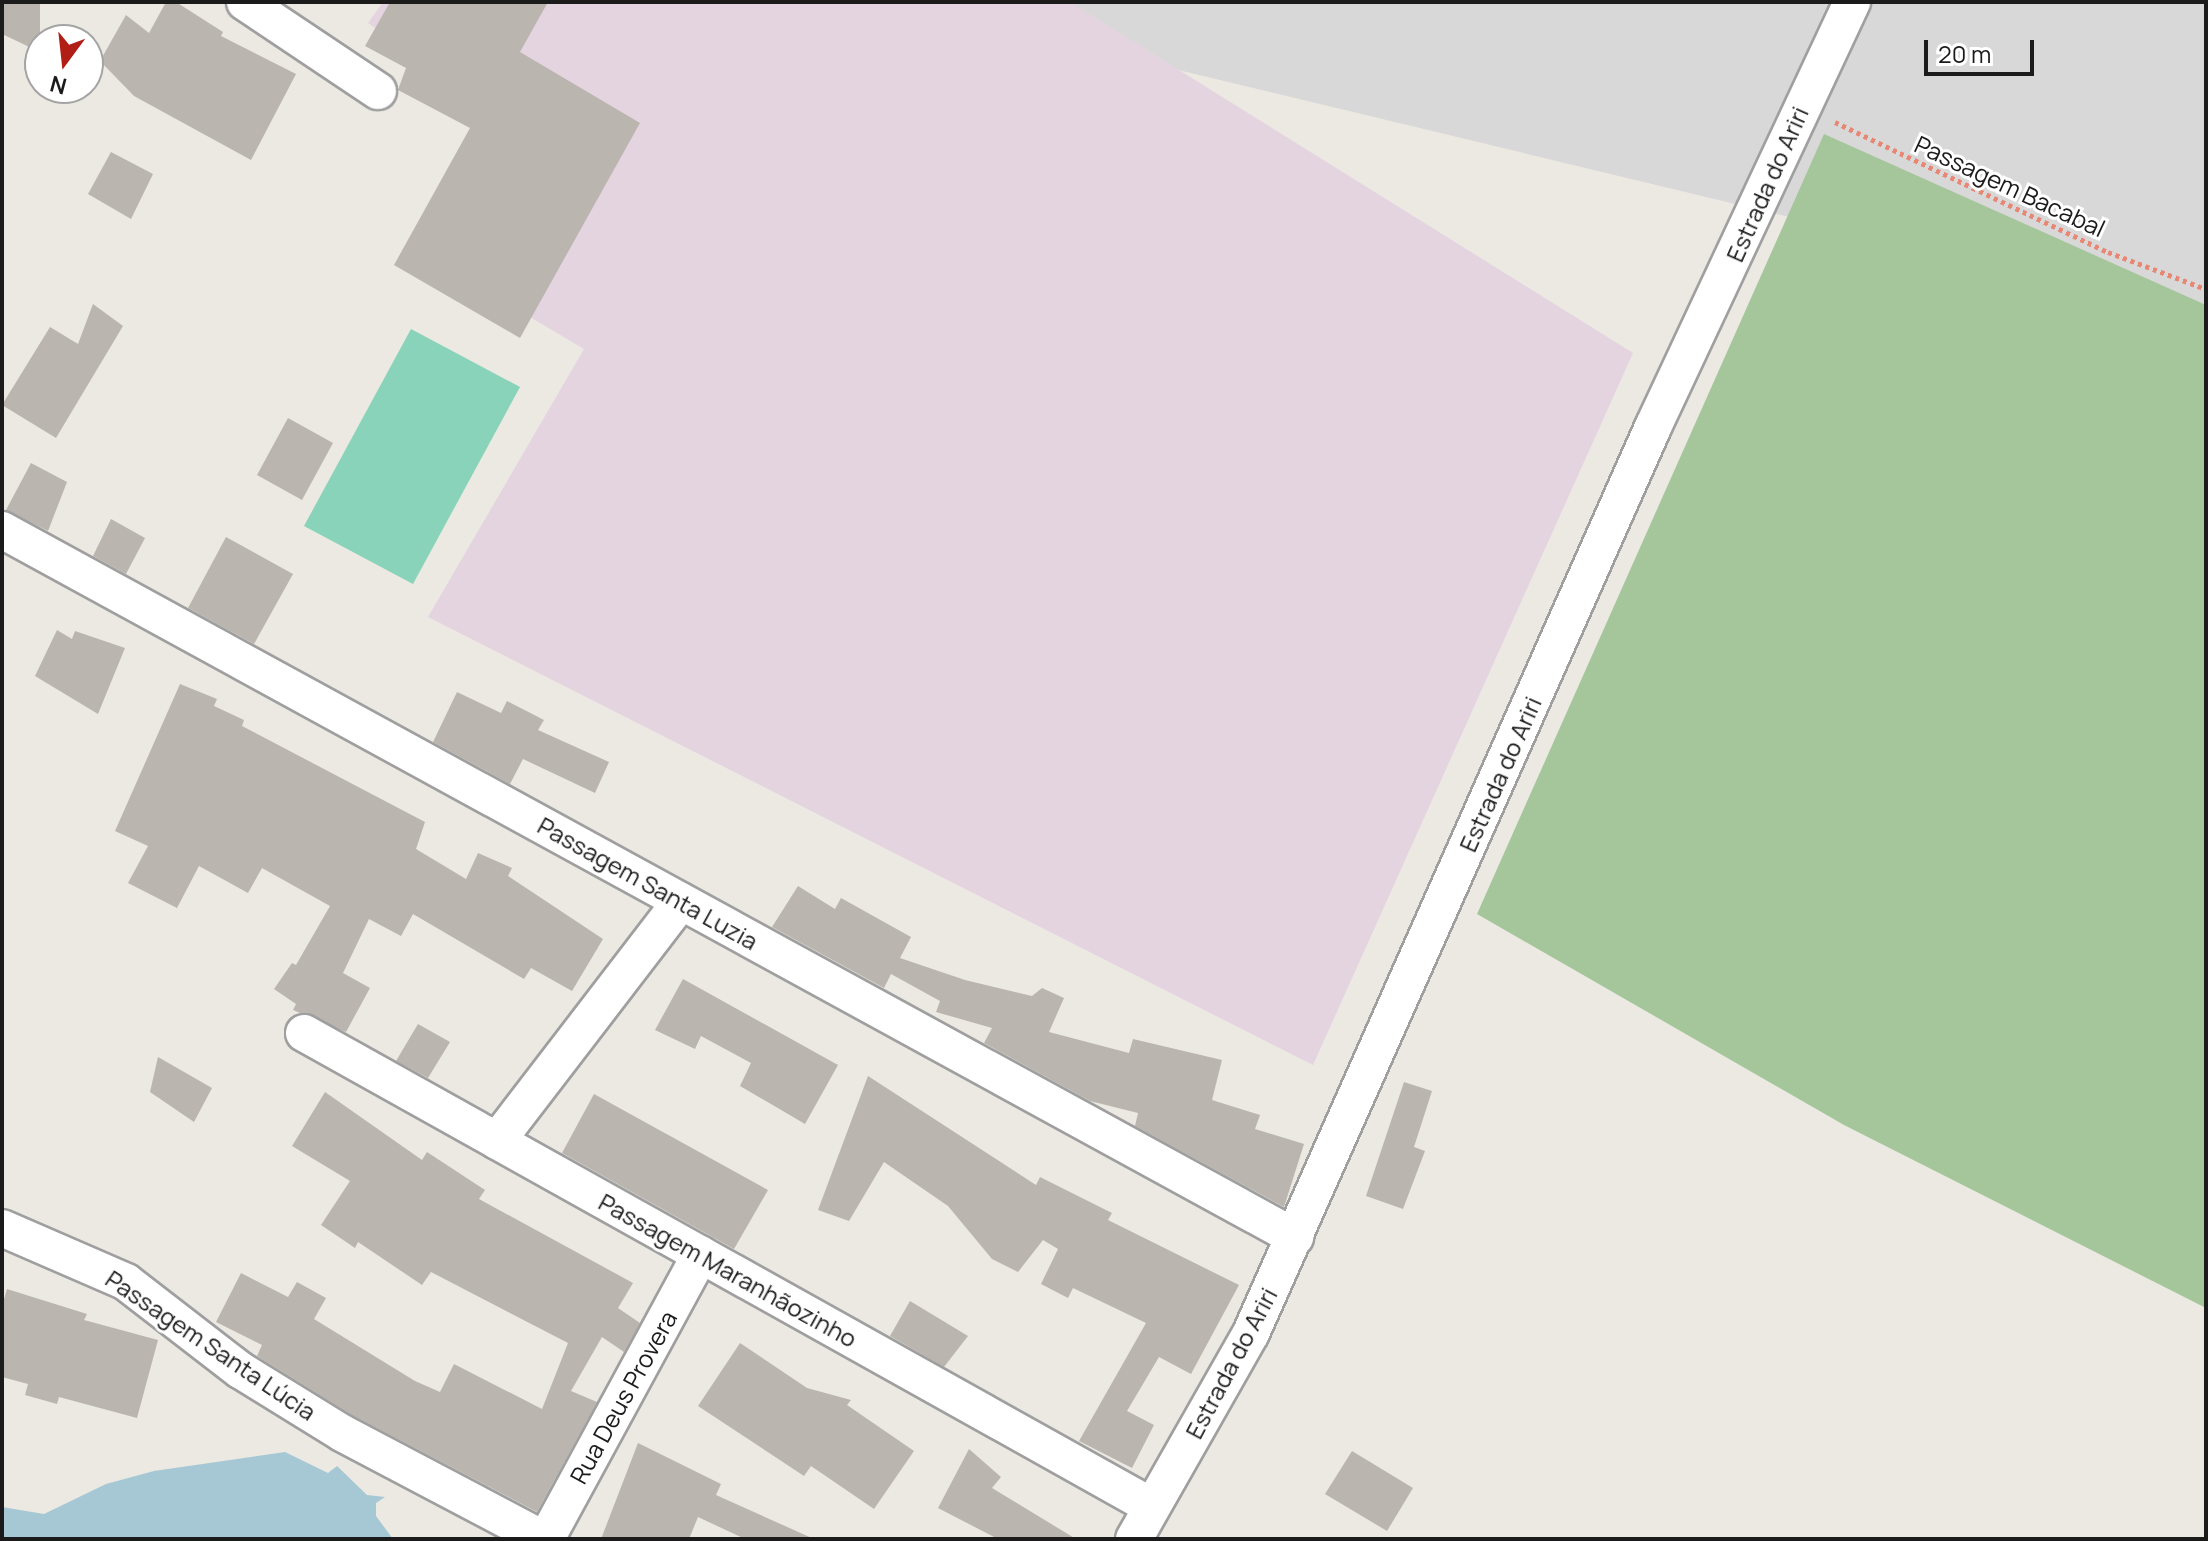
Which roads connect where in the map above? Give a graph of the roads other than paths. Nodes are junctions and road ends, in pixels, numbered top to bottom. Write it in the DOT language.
graph roads {
  1 [pos="245,2"];
  2 [pos="1852,2"];
  3 [pos="378,91"];
  4 [pos="2,530"];
  5 [pos="681,901"];
  6 [pos="304,1033"];
  7 [pos="497,1141"];
  8 [pos="2,1228"];
  9 [pos="1295,1237"];
  10 [pos="701,1254"];
  11 [pos="1151,1506"];
  12 [pos="544,1539"];
  13 [pos="1134,1539"];
  1 -- 3 [label="street"];
  2 -- 9 [label="street, Estrada do Ariri"];
  4 -- 5 [label="street, Passagem Santa Luzia"];
  5 -- 7 [label="street"];
  5 -- 9 [label="street, Passagem Santa Luzia"];
  6 -- 7 [label="street, Passagem Maranhãozinho"];
  7 -- 10 [label="street, Passagem Maranhãozinho"];
  8 -- 12 [label="street, Passagem Santa Lúcia"];
  9 -- 11 [label="street, Estrada do Ariri"];
  10 -- 11 [label="street, Passagem Maranhãozinho"];
  10 -- 12 [label="street, Rua Deus Provera"];
  11 -- 13 [label="street, Estrada do Ariri"];
}
